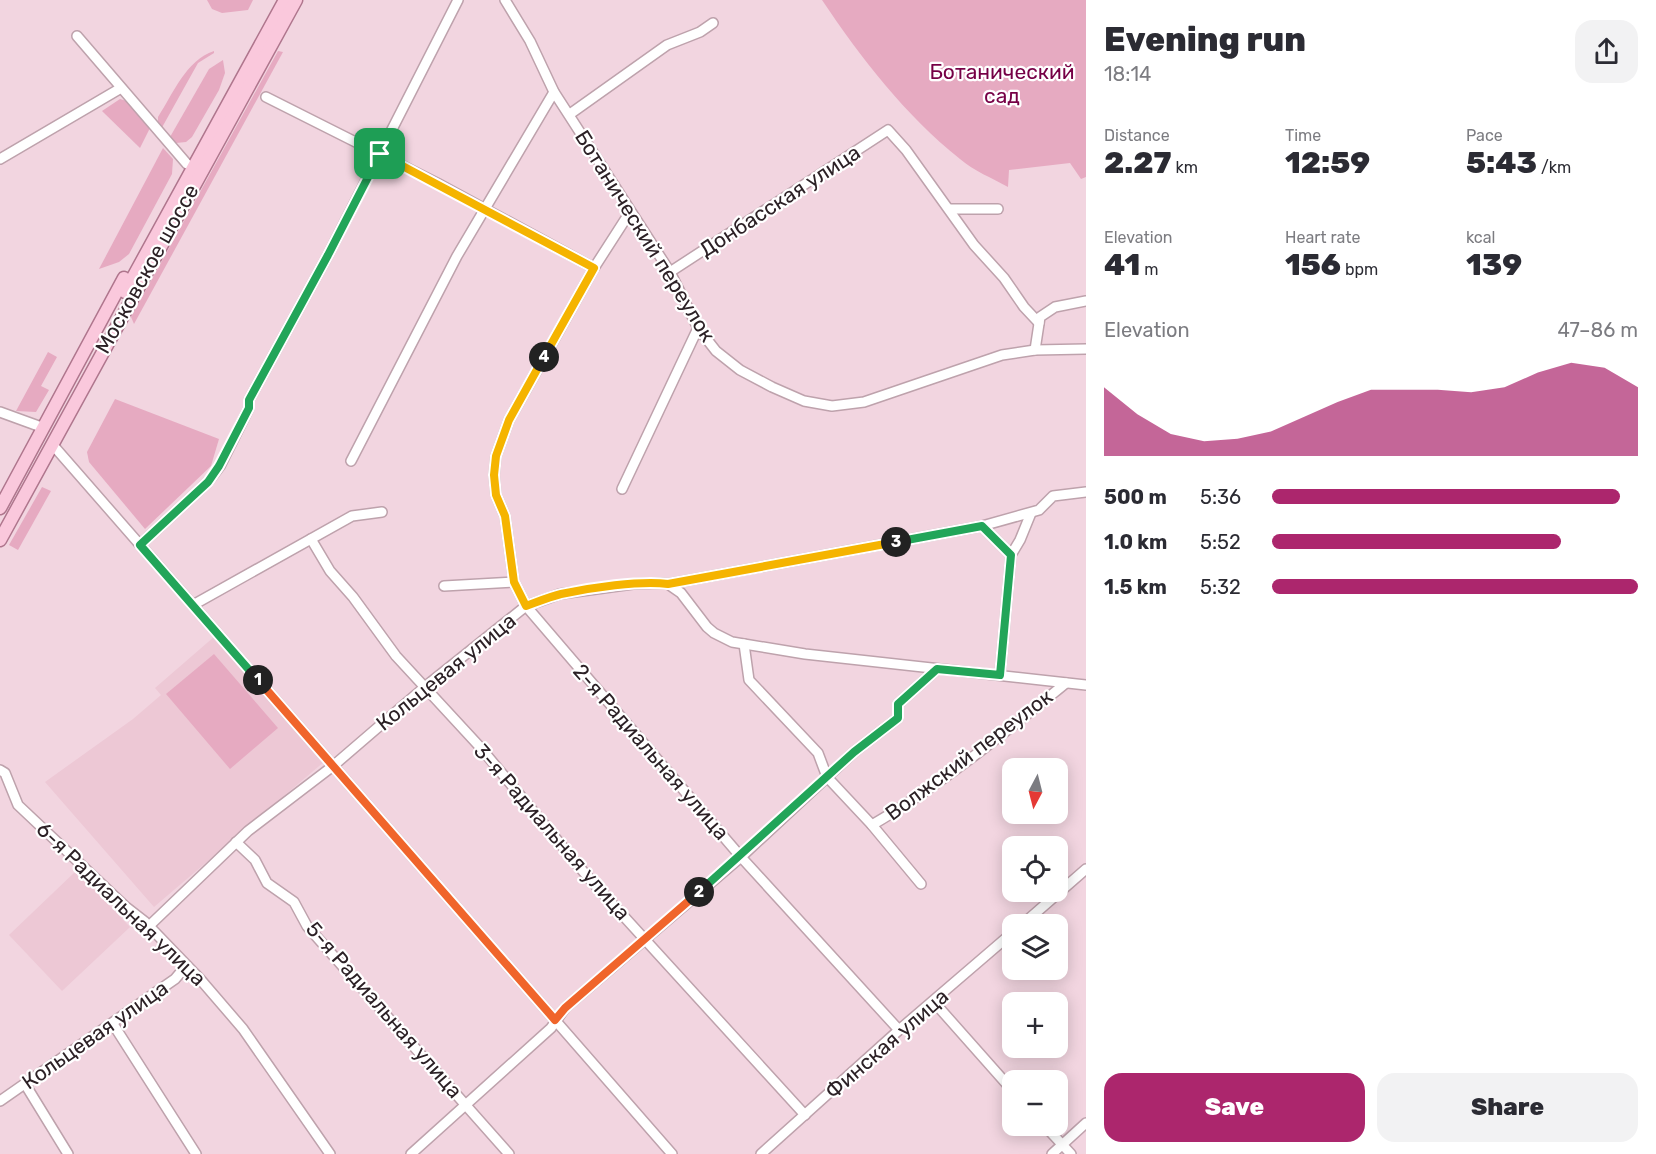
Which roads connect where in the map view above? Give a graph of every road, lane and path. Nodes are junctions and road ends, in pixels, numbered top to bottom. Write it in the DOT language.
graph roads {
  1 [pos="275,0"];
  2 [pos="285,0"];
  3 [pos="296,0"];
  4 [pos="458,0"];
  5 [pos="505,0"];
  6 [pos="713,23"];
  7 [pos="77,36"];
  8 [pos="120,88"];
  9 [pos="554,92"];
  10 [pos="266,97"];
  11 [pos="570,114"];
  12 [pos="380,154"];
  13 [pos="0,159"];
  14 [pos="187,164"];
  15 [pos="950,209"];
  16 [pos="998,209"];
  17 [pos="486,210"];
  18 [pos="630,212"];
  19 [pos="594,268"];
  20 [pos="670,272"];
  21 [pos="1086,301"];
  22 [pos="1039,323"];
  23 [pos="698,328"];
  24 [pos="1086,349"];
  25 [pos="1035,350"];
  26 [pos="0,412"];
  27 [pos="47,437"];
  28 [pos="351,461"];
  29 [pos="622,489"];
  30 [pos="1086,492"];
  31 [pos="0,508"];
  32 [pos="382,512"];
  33 [pos="1031,513"];
  34 [pos="0,523"];
  35 [pos="982,526"];
  36 [pos="311,539"];
  37 [pos="0,540"];
  38 [pos="140,545"];
  39 [pos="1011,555"];
  40 [pos="514,582"];
  41 [pos="668,584"];
  42 [pos="444,586"];
  43 [pos="193,605"];
  44 [pos="526,606"];
  45 [pos="744,644"];
  46 [pos="937,669"];
  47 [pos="1000,675"];
  48 [pos="1066,682"];
  49 [pos="1086,685"];
  50 [pos="426,686"];
  51 [pos="333,766"];
  52 [pos="0,770"];
  53 [pos="826,777"];
  54 [pos="872,825"];
  55 [pos="236,842"];
  56 [pos="741,856"];
  57 [pos="1086,869"];
  58 [pos="921,884"];
  59 [pos="1034,914"];
  60 [pos="149,926"];
  61 [pos="646,938"];
  62 [pos="1002,942"];
  63 [pos="186,966"];
  64 [pos="934,1002"];
  65 [pos="555,1020"];
  66 [pos="113,1024"];
  67 [pos="899,1030"];
  68 [pos="1002,1079"];
  69 [pos="25,1084"];
  70 [pos="0,1101"];
  71 [pos="466,1104"];
  72 [pos="806,1115"];
  73 [pos="1086,1123"];
  74 [pos="1054,1136"];
  75 [pos="1062,1145"];
  76 [pos="68,1154"];
  77 [pos="196,1154"];
  78 [pos="330,1154"];
  79 [pos="411,1154"];
  80 [pos="509,1154"];
  81 [pos="672,1154"];
  82 [pos="761,1154"];
  83 [pos="1052,1154"];
  84 [pos="1071,1154"];
  1 -- 14 [label="main road, Московское шоссе"];
  2 -- 27 [label="main road, Московское шоссе"];
  3 -- 27 [label="main road, Московское шоссе"];
  4 -- 12 [label="street"];
  5 -- 9 [label="street, Ботанический переулок"];
  6 -- 11 [label="street"];
  7 -- 8 [label="street"];
  8 -- 13 [label="street"];
  8 -- 14 [label="street"];
  9 -- 11 [label="street, Ботанический переулок"];
  9 -- 17 [label="street"];
  10 -- 12 [label="street"];
  11 -- 18 [label="street, Ботанический переулок"];
  12 -- 17 [label="street"];
  12 -- 38 [label="street"];
  14 -- 27 [label="main road, Московское шоссе"];
  15 -- 16 [label="street"];
  15 -- 20 [label="street, Донбасская улица"];
  15 -- 22 [label="street"];
  17 -- 19 [label="street"];
  17 -- 28 [label="street"];
  18 -- 19 [label="street"];
  18 -- 20 [label="street, Ботанический переулок"];
  19 -- 40 [label="street"];
  20 -- 23 [label="street, Ботанический переулок"];
  21 -- 22 [label="street"];
  22 -- 25 [label="street"];
  23 -- 25 [label="street, Ботанический переулок"];
  23 -- 29 [label="street"];
  24 -- 25 [label="street, Ботанический переулок"];
  26 -- 27 [label="street"];
  27 -- 31 [label="main road, Московское шоссе"];
  27 -- 34 [label="main road, Московское шоссе"];
  27 -- 37 [label="main road, Московское шоссе"];
  27 -- 38 [label="street"];
  30 -- 33 [label="street, Кольцевая улица"];
  32 -- 36 [label="street"];
  33 -- 35 [label="street, Кольцевая улица"];
  33 -- 39 [label="street"];
  35 -- 39 [label="street"];
  35 -- 41 [label="street, Кольцевая улица"];
  36 -- 43 [label="street"];
  36 -- 50 [label="street, 3-я Радиальная улица"];
  38 -- 43 [label="street"];
  39 -- 47 [label="street"];
  40 -- 42 [label="street"];
  40 -- 44 [label="street"];
  41 -- 44 [label="street, Кольцевая улица"];
  41 -- 45 [label="street"];
  43 -- 51 [label="street"];
  44 -- 50 [label="street, Кольцевая улица"];
  44 -- 56 [label="street, 2-я Радиальная улица"];
  45 -- 46 [label="street"];
  45 -- 53 [label="street"];
  46 -- 47 [label="street"];
  46 -- 53 [label="street"];
  47 -- 48 [label="street"];
  48 -- 49 [label="street"];
  48 -- 54 [label="street, Волжский переулок"];
  50 -- 51 [label="street, Кольцевая улица"];
  50 -- 61 [label="street, 3-я Радиальная улица"];
  51 -- 55 [label="street, Кольцевая улица"];
  51 -- 65 [label="street"];
  52 -- 60 [label="street, 6-я Радиальная улица"];
  53 -- 54 [label="street"];
  53 -- 56 [label="street"];
  54 -- 58 [label="street"];
  55 -- 60 [label="street, Кольцевая улица"];
  55 -- 71 [label="street, 5-я Радиальная улица"];
  56 -- 61 [label="street"];
  56 -- 67 [label="street, 2-я Радиальная улица"];
  57 -- 59 [label="street"];
  60 -- 63 [label="street, 6-я Радиальная улица"];
  61 -- 65 [label="street"];
  61 -- 72 [label="street, 3-я Радиальная улица"];
  62 -- 64 [label="street, Финская улица"];
  63 -- 66 [label="street, Кольцевая улица"];
  63 -- 78 [label="street, 6-я Радиальная улица"];
  64 -- 67 [label="street, Финская улица"];
  64 -- 68 [label="street"];
  65 -- 71 [label="street"];
  65 -- 81 [label="street"];
  66 -- 69 [label="street, Кольцевая улица"];
  66 -- 77 [label="street"];
  67 -- 72 [label="street, Финская улица"];
  69 -- 70 [label="street, Кольцевая улица"];
  69 -- 76 [label="street"];
  71 -- 79 [label="street"];
  71 -- 80 [label="street, 5-я Радиальная улица"];
  72 -- 82 [label="street, Финская улица"];
  73 -- 75 [label="street"];
  74 -- 75 [label="street"];
  75 -- 83 [label="street"];
  75 -- 84 [label="street"];
}
